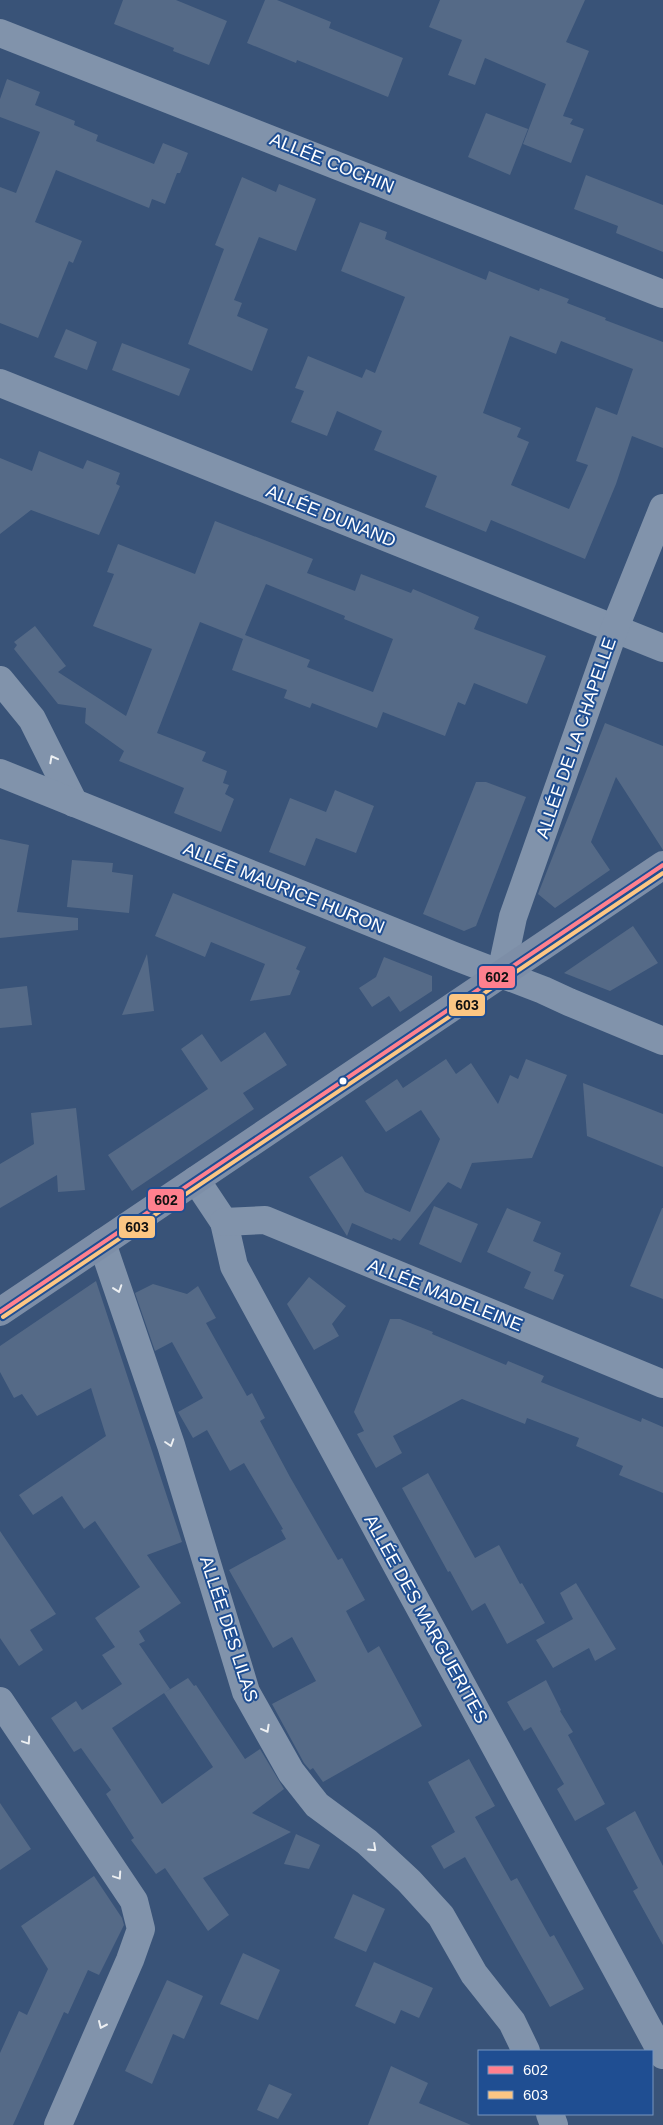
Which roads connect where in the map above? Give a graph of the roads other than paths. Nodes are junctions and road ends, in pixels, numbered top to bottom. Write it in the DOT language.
graph roads {
  1 [pos="0,33"];
  2 [pos="663,294"];
  3 [pos="0,383"];
  4 [pos="663,508"];
  5 [pos="614,630"];
  6 [pos="663,648"];
  7 [pos="0,680"];
  8 [pos="0,773"];
  9 [pos="74,803"];
  10 [pos="663,865"];
  11 [pos="501,973"];
  12 [pos="663,1040"];
  13 [pos="196,1180"];
  14 [pos="224,1222"];
  15 [pos="102,1243"];
  16 [pos="0,1312"];
  17 [pos="663,1384"];
  18 [pos="0,1701"];
  19 [pos="526,2050"];
  20 [pos="663,2056"];
  21 [pos="58,2125"];
  1 -- 2 [label="street, ALLÉE COCHIN"];
  3 -- 5 [label="street, ALLÉE DUNAND"];
  4 -- 5 [label="street, ALLÉE DE LA CHAPELLE"];
  5 -- 6 [label="street, ALLÉE DUNAND"];
  5 -- 11 [label="street, ALLÉE DE LA CHAPELLE"];
  9 -- 7 [label="street, one-way"];
  8 -- 9 [label="street, ALLÉE MAURICE HURON"];
  9 -- 11 [label="street, ALLÉE MAURICE HURON"];
  10 -- 11 [label="main road"];
  11 -- 12 [label="street, ALLÉE MAURICE HURON"];
  11 -- 13 [label="main road"];
  13 -- 14 [label="street, ALLÉE DES MARGUERITES"];
  13 -- 15 [label="main road"];
  14 -- 17 [label="street, ALLÉE MADELEINE"];
  14 -- 20 [label="street, ALLÉE DES MARGUERITES"];
  15 -- 16 [label="main road"];
  15 -- 19 [label="street, ALLÉE DES LILAS, one-way"];
  18 -- 21 [label="street, one-way"];
}
